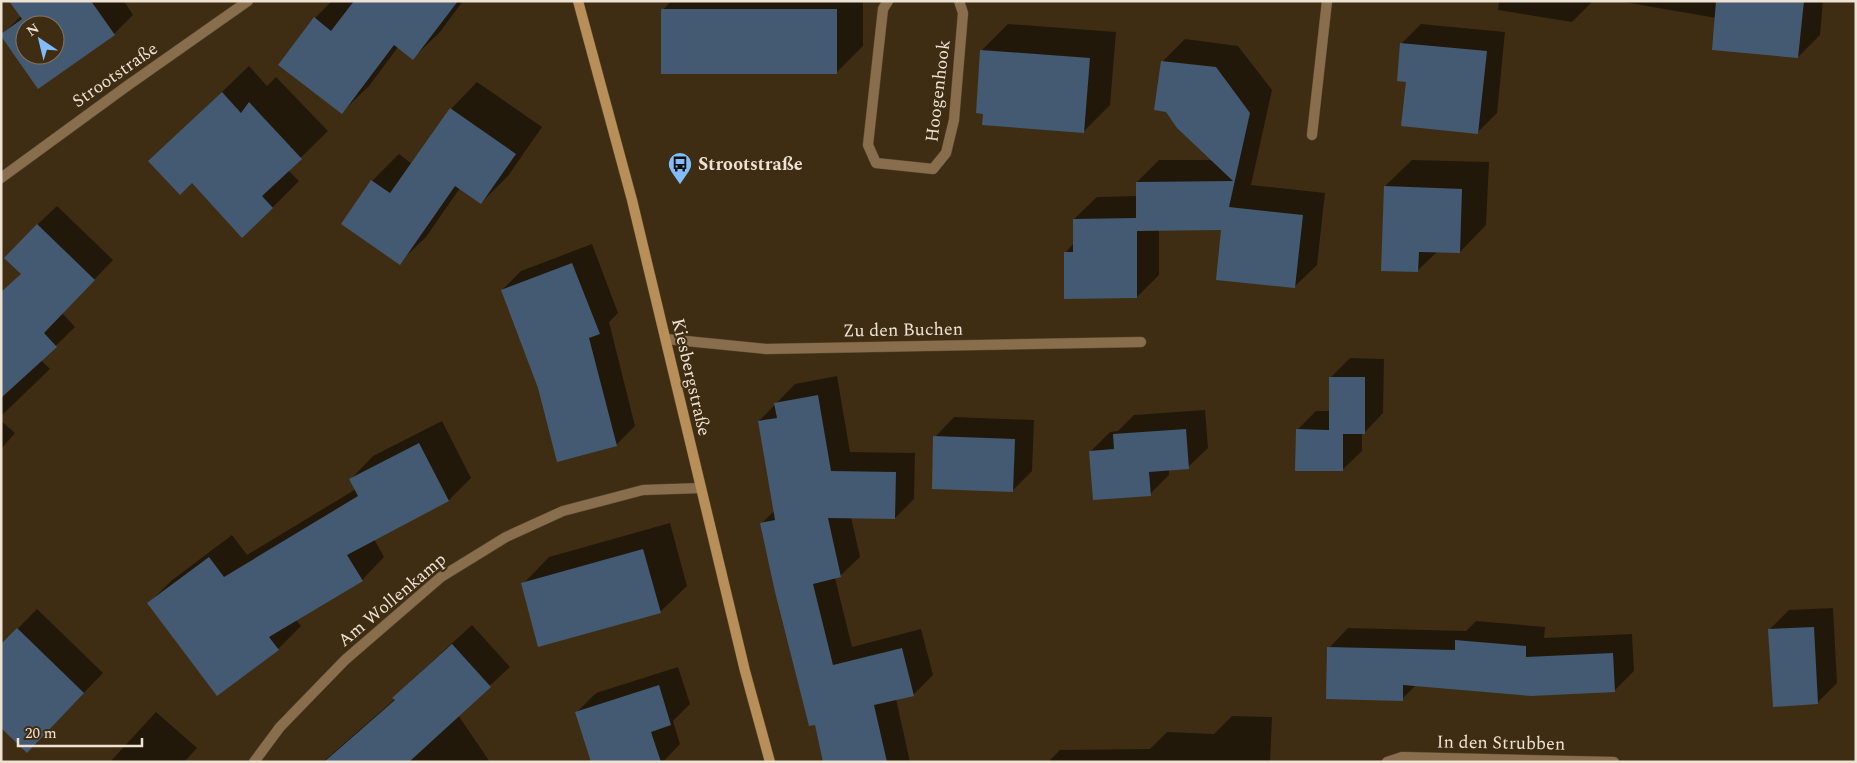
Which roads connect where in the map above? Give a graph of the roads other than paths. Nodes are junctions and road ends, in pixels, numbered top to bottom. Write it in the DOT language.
graph roads {
  1 [pos="248,1"];
  2 [pos="578,1"];
  3 [pos="888,1"];
  4 [pos="959,1"];
  5 [pos="1328,1"];
  6 [pos="1312,135"];
  7 [pos="1,178"];
  8 [pos="666,339"];
  9 [pos="1141,342"];
  10 [pos="701,488"];
  11 [pos="254,762"];
  12 [pos="770,762"];
  13 [pos="1387,762"];
  14 [pos="1614,762"];
  1 -- 7 [label="street, Strootstraße"];
  2 -- 8 [label="street, Kiesbergstraße"];
  3 -- 4 [label="street, Hoogenhook"];
  5 -- 6 [label="street"];
  8 -- 9 [label="street, Zu den Buchen"];
  8 -- 10 [label="street, Kiesbergstraße"];
  10 -- 11 [label="street, Am Wollenkamp"];
  10 -- 12 [label="street, Kiesbergstraße"];
  13 -- 14 [label="street, In den Strubben"];
}
